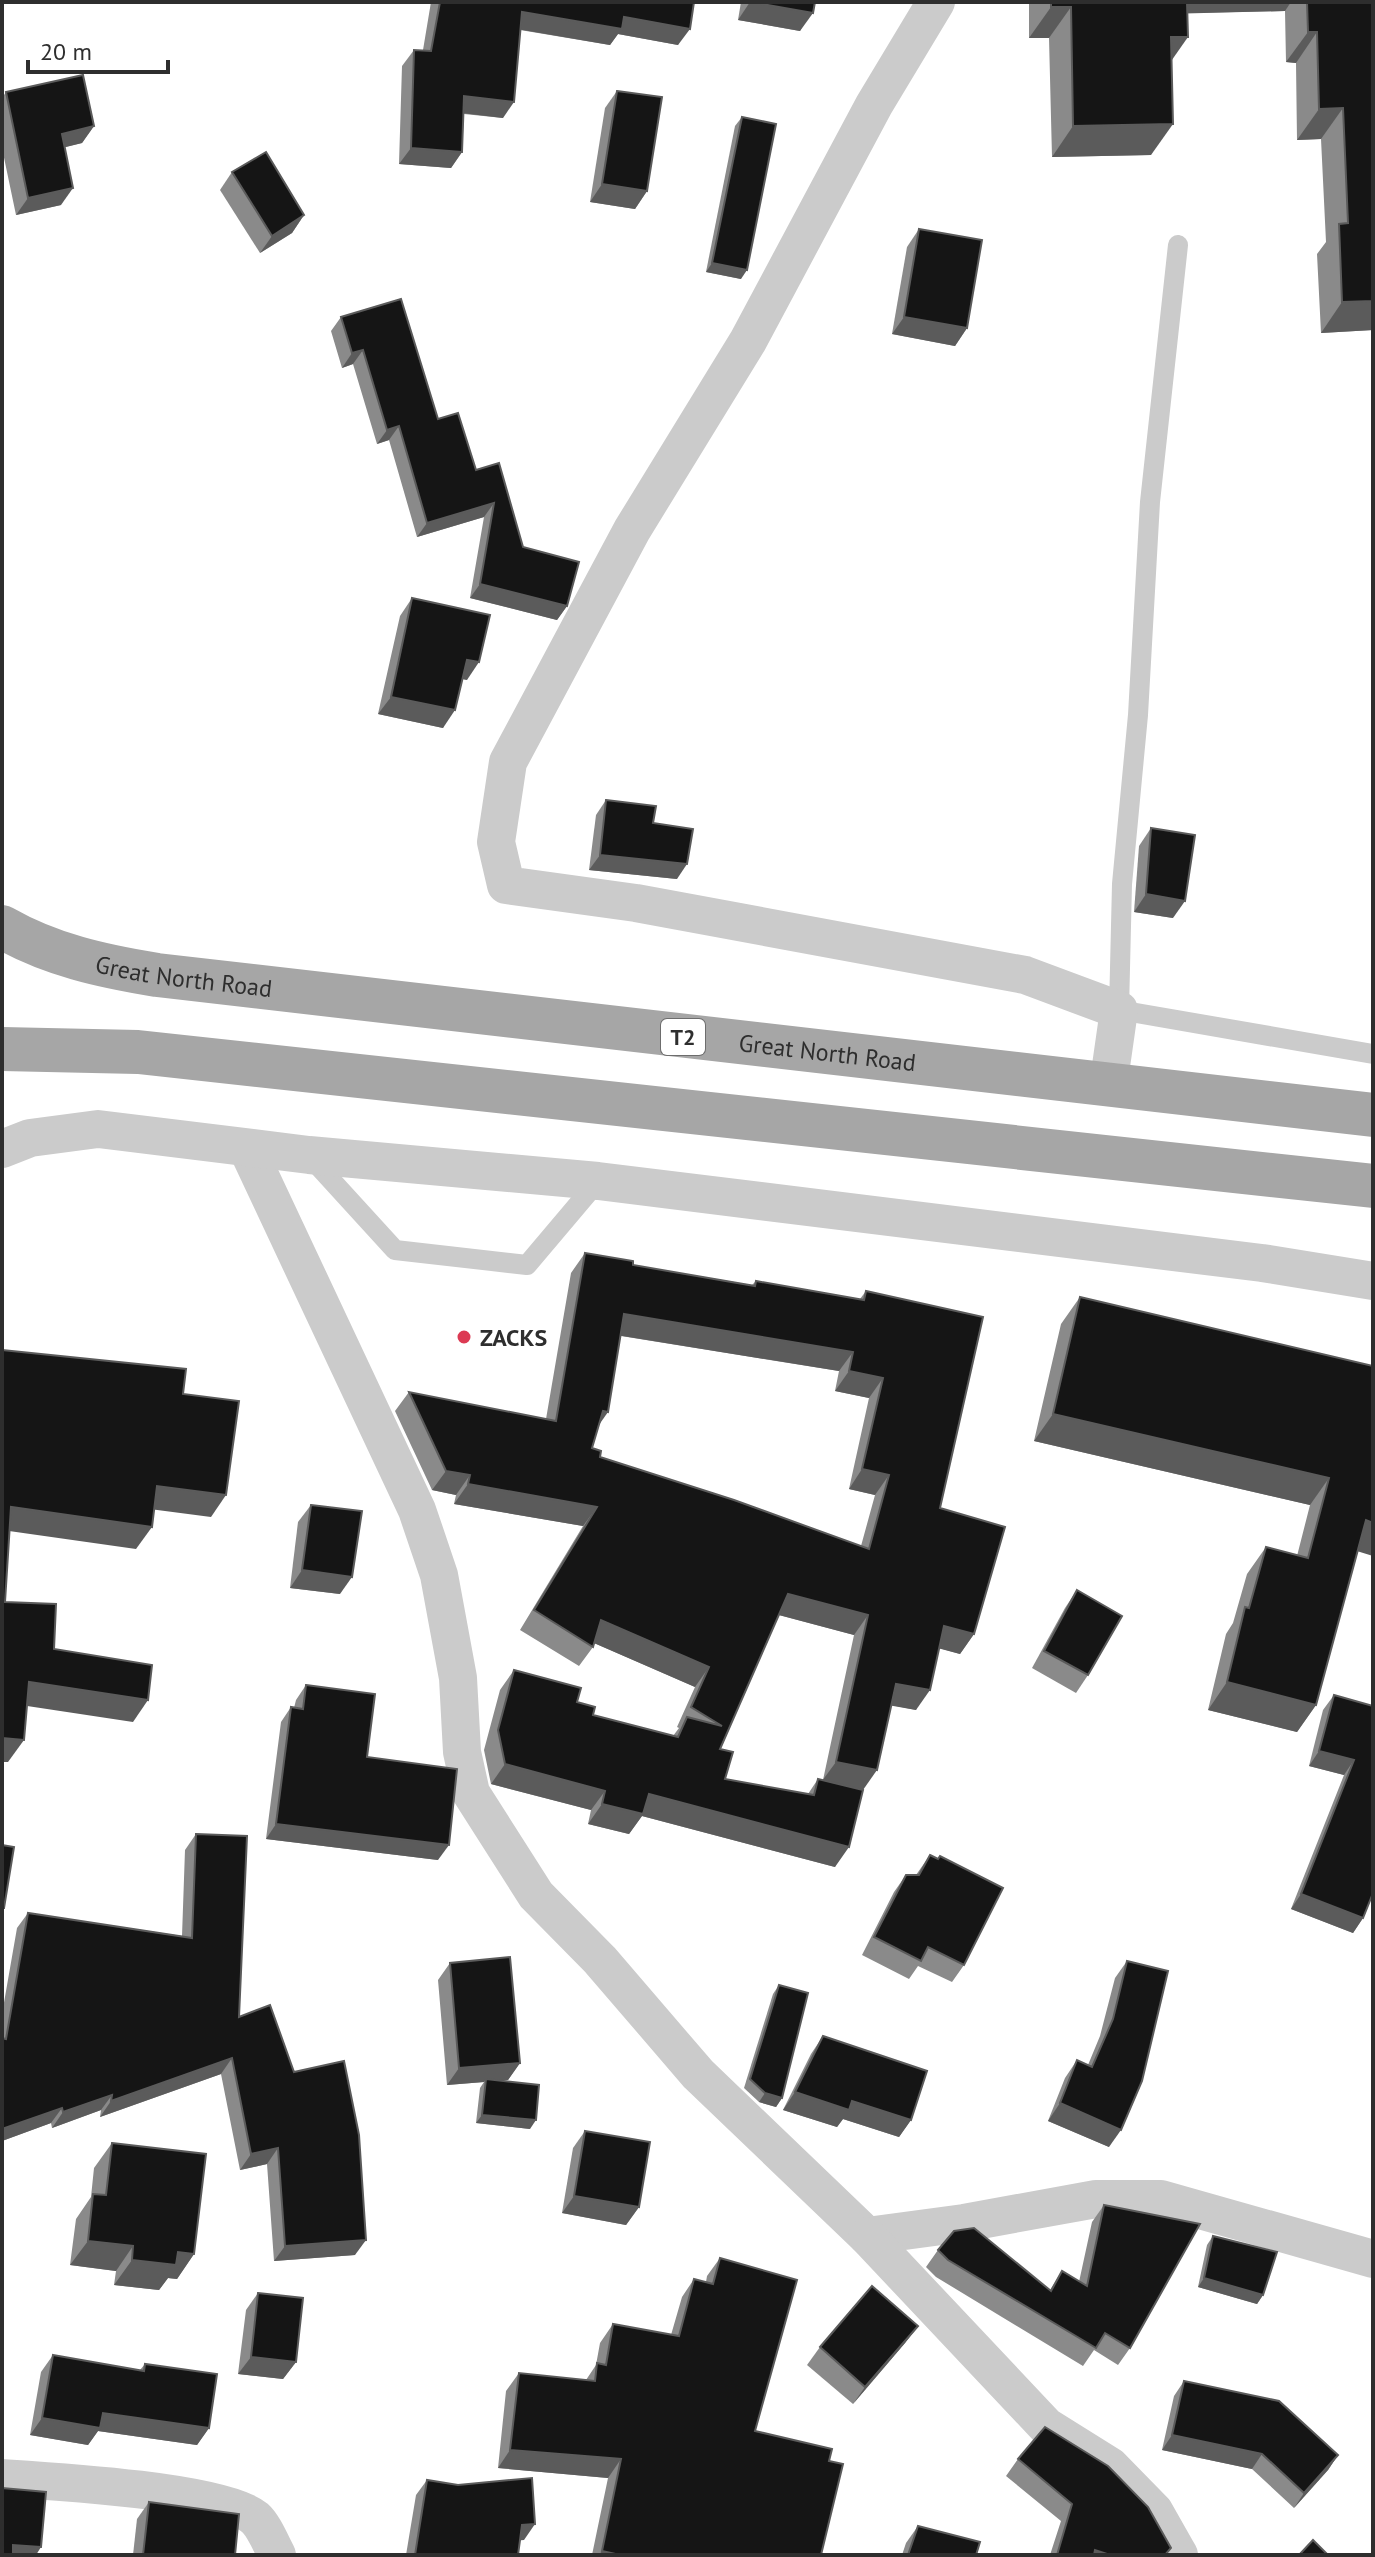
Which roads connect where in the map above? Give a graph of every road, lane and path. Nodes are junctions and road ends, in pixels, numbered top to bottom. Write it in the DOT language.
graph roads {
  1 [pos="936,2"];
  2 [pos="1178,245"];
  3 [pos="2,927"];
  4 [pos="1119,1010"];
  5 [pos="2,1049"];
  6 [pos="1373,1054"];
  7 [pos="1108,1087"];
  8 [pos="1373,1115"];
  9 [pos="247,1148"];
  10 [pos="2,1149"];
  11 [pos="309,1155"];
  12 [pos="598,1181"];
  13 [pos="1373,1186"];
  14 [pos="1373,1281"];
  15 [pos="867,2236"];
  16 [pos="1373,2259"];
  17 [pos="2,2478"];
  18 [pos="277,2555"];
  19 [pos="1179,2555"];
  1 -- 4 [label="street"];
  2 -- 4 [label="lane"];
  3 -- 7 [label="main road, Great North Road / T2"];
  4 -- 6 [label="lane"];
  4 -- 7 [label="street"];
  5 -- 13 [label="main road"];
  7 -- 8 [label="main road, Great North Road / T2"];
  9 -- 10 [label="street"];
  9 -- 11 [label="street"];
  9 -- 15 [label="street"];
  11 -- 12 [label="street"];
  11 -- 12 [label="lane"];
  12 -- 14 [label="street"];
  15 -- 16 [label="street"];
  15 -- 19 [label="street"];
  17 -- 18 [label="street"];
}
